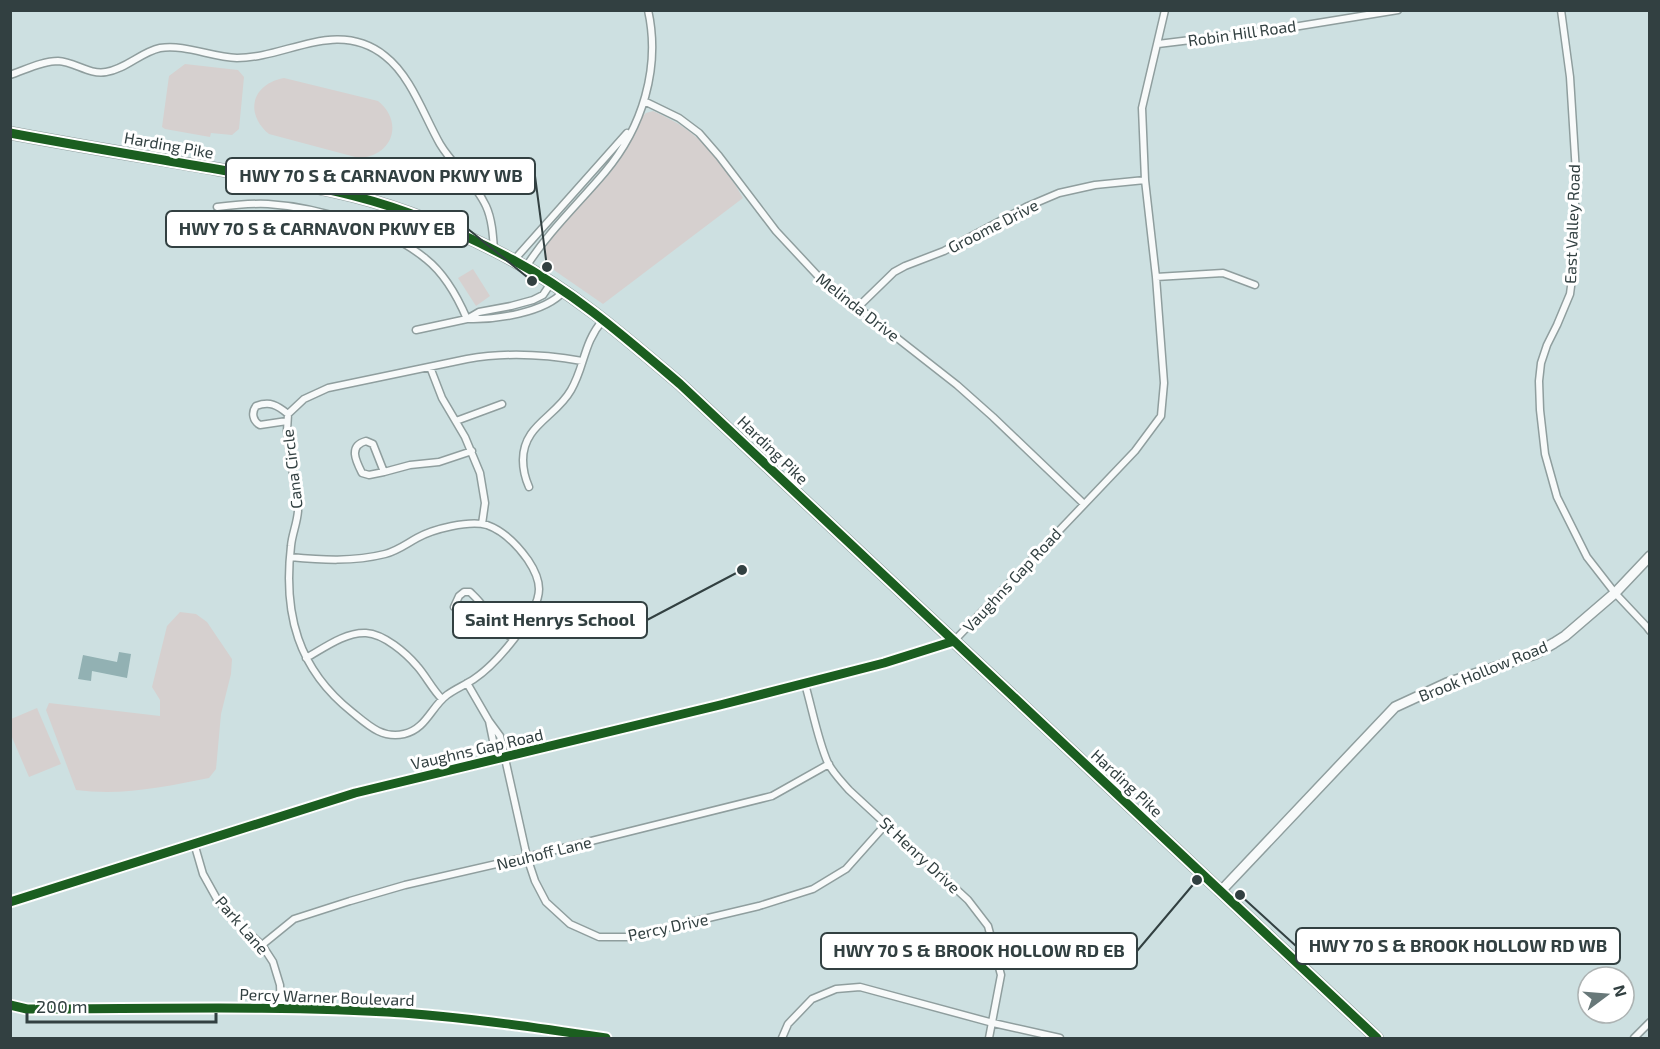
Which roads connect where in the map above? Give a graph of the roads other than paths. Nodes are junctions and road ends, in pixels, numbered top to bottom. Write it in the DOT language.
graph roads {
  1 [pos="648,10"];
  2 [pos="1165,10"];
  3 [pos="1398,10"];
  4 [pos="1561,10"];
  5 [pos="1158,44"];
  6 [pos="10,75"];
  7 [pos="644,101"];
  8 [pos="637,118"];
  9 [pos="10,133"];
  10 [pos="1145,180"];
  11 [pos="217,207"];
  12 [pos="494,250"];
  13 [pos="514,260"];
  14 [pos="526,267"];
  15 [pos="1156,277"];
  16 [pos="551,283"];
  17 [pos="1255,285"];
  18 [pos="564,291"];
  19 [pos="857,308"];
  20 [pos="467,319"];
  21 [pos="603,319"];
  22 [pos="416,330"];
  23 [pos="582,361"];
  24 [pos="430,367"];
  25 [pos="502,404"];
  26 [pos="288,417"];
  27 [pos="456,421"];
  28 [pos="472,451"];
  29 [pos="384,472"];
  30 [pos="529,487"];
  31 [pos="1084,504"];
  32 [pos="482,524"];
  33 [pos="1650,556"];
  34 [pos="290,557"];
  35 [pos="1615,594"];
  36 [pos="485,621"];
  37 [pos="1650,631"];
  38 [pos="514,639"];
  39 [pos="954,641"];
  40 [pos="306,658"];
  41 [pos="467,683"];
  42 [pos="805,684"];
  43 [pos="442,699"];
  44 [pos="501,759"];
  45 [pos="829,764"];
  46 [pos="887,823"];
  47 [pos="194,843"];
  48 [pos="527,857"];
  49 [pos="1220,892"];
  50 [pos="10,902"];
  51 [pos="262,945"];
  52 [pos="10,1005"];
  53 [pos="280,1009"];
  54 [pos="1650,1022"];
  55 [pos="993,1023"];
  56 [pos="606,1038"];
  57 [pos="782,1038"];
  58 [pos="989,1038"];
  59 [pos="1060,1038"];
  60 [pos="1377,1038"];
  61 [pos="1634,1038"];
  1 -- 7 [label="street"];
  2 -- 5 [label="street, Vaughns Gap Road"];
  3 -- 5 [label="street, Robin Hill Road"];
  4 -- 35 [label="street, East Valley Road"];
  5 -- 10 [label="street, Vaughns Gap Road"];
  6 -- 12 [label="street"];
  7 -- 8 [label="street"];
  7 -- 19 [label="street, Melinda Drive"];
  8 -- 13 [label="street"];
  8 -- 14 [label="street"];
  9 -- 12 [label="main road, Harding Pike"];
  10 -- 15 [label="street, Vaughns Gap Road"];
  10 -- 19 [label="street, Groome Drive"];
  11 -- 20 [label="street"];
  12 -- 13 [label="main road, Harding Pike"];
  13 -- 14 [label="main road, Harding Pike"];
  14 -- 16 [label="main road, Harding Pike"];
  15 -- 17 [label="street"];
  15 -- 31 [label="street, Vaughns Gap Road"];
  16 -- 18 [label="main road, Harding Pike"];
  16 -- 20 [label="street"];
  18 -- 20 [label="street"];
  18 -- 21 [label="main road, Harding Pike"];
  19 -- 31 [label="street, Melinda Drive"];
  20 -- 22 [label="street"];
  21 -- 23 [label="street"];
  21 -- 39 [label="main road, Harding Pike"];
  23 -- 24 [label="street, Cana Circle"];
  23 -- 30 [label="street"];
  24 -- 26 [label="street, Cana Circle"];
  24 -- 27 [label="street"];
  25 -- 27 [label="street"];
  26 -- 26 [label="street"];
  26 -- 34 [label="street, Cana Circle"];
  27 -- 28 [label="street"];
  28 -- 29 [label="street"];
  28 -- 32 [label="street"];
  29 -- 29 [label="street"];
  31 -- 39 [label="street, Vaughns Gap Road"];
  32 -- 34 [label="street"];
  32 -- 38 [label="street"];
  33 -- 35 [label="street, Brook Hollow Road"];
  34 -- 40 [label="street, Cana Circle"];
  35 -- 37 [label="street, East Valley Road"];
  35 -- 49 [label="street, Brook Hollow Road"];
  36 -- 36 [label="street"];
  36 -- 38 [label="street"];
  38 -- 41 [label="street"];
  39 -- 42 [label="street, Vaughns Gap Road"];
  39 -- 49 [label="main road, Harding Pike"];
  40 -- 43 [label="street"];
  40 -- 43 [label="street, Cana Circle"];
  41 -- 43 [label="street"];
  41 -- 44 [label="street, Percy Drive"];
  42 -- 44 [label="street, Vaughns Gap Road"];
  42 -- 45 [label="street, St Henry Drive"];
  44 -- 47 [label="street, Vaughns Gap Road"];
  44 -- 48 [label="street, Percy Drive"];
  45 -- 46 [label="street, St Henry Drive"];
  45 -- 48 [label="street, Neuhoff Lane"];
  46 -- 48 [label="street, Percy Drive"];
  46 -- 55 [label="street, St Henry Drive"];
  47 -- 50 [label="street, Vaughns Gap Road"];
  47 -- 51 [label="street, Park Lane"];
  48 -- 51 [label="street, Neuhoff Lane"];
  49 -- 60 [label="main road, Harding Pike"];
  51 -- 53 [label="street, Park Lane"];
  52 -- 53 [label="street, Percy Warner Boulevard"];
  53 -- 56 [label="street, Percy Warner Boulevard"];
  54 -- 61 [label="street"];
  55 -- 57 [label="street"];
  55 -- 58 [label="street, St Henry Drive"];
  55 -- 59 [label="street"];
}
